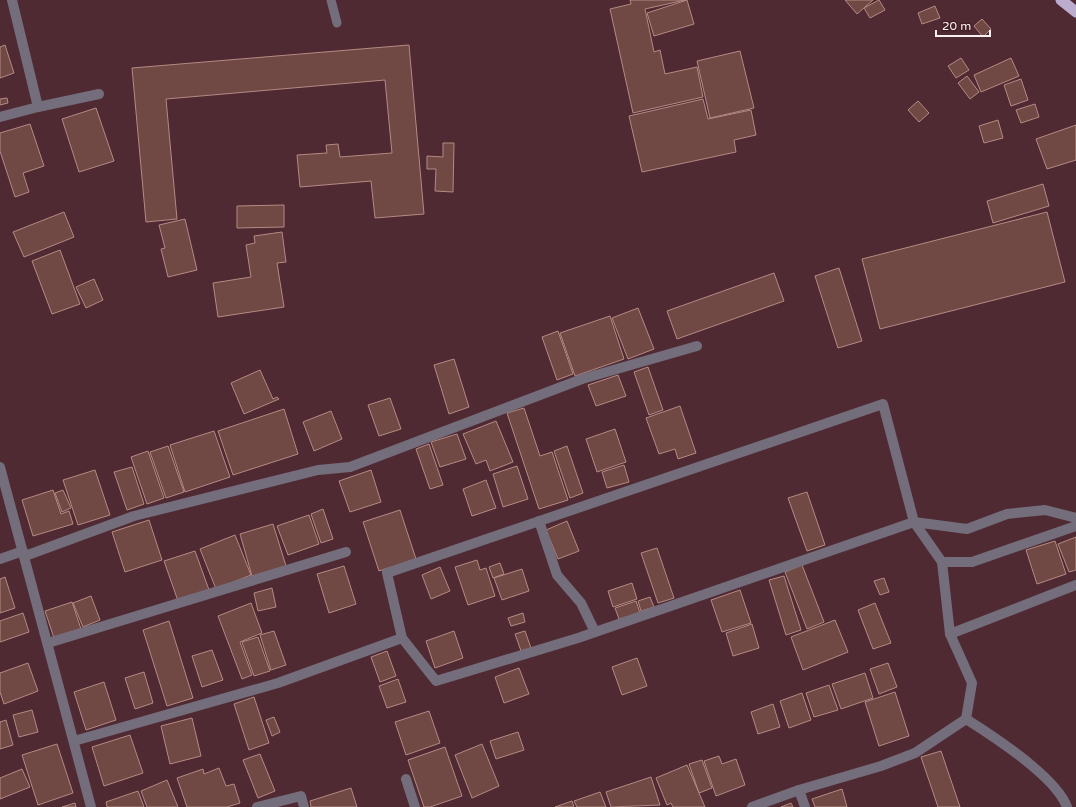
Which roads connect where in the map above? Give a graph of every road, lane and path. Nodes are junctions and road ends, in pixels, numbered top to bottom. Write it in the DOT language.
graph roads {
  1 [pos="12,0"];
  2 [pos="331,0"];
  3 [pos="1061,0"];
  4 [pos="1076,12"];
  5 [pos="337,23"];
  6 [pos="99,94"];
  7 [pos="38,107"];
  8 [pos="0,117"];
  9 [pos="697,346"];
  10 [pos="0,467"];
  11 [pos="1076,518"];
  12 [pos="539,521"];
  13 [pos="914,522"];
  14 [pos="1076,526"];
  15 [pos="346,552"];
  16 [pos="24,554"];
  17 [pos="0,559"];
  18 [pos="942,562"];
  19 [pos="1076,585"];
  20 [pos="595,632"];
  21 [pos="950,634"];
  22 [pos="402,638"];
  23 [pos="48,643"];
  24 [pos="966,719"];
  25 [pos="74,741"];
  26 [pos="406,779"];
  27 [pos="799,790"];
  28 [pos="91,807"];
  29 [pos="257,807"];
  30 [pos="304,807"];
  31 [pos="415,807"];
  32 [pos="752,807"];
  33 [pos="806,807"];
  34 [pos="1067,807"];
  1 -- 7 [label="street"];
  2 -- 5 [label="lane"];
  3 -- 4 [label="highway"];
  6 -- 7 [label="street"];
  7 -- 8 [label="street"];
  9 -- 16 [label="street"];
  10 -- 16 [label="street"];
  11 -- 13 [label="street"];
  12 -- 13 [label="street"];
  12 -- 20 [label="street"];
  12 -- 22 [label="street"];
  13 -- 18 [label="street"];
  13 -- 20 [label="street"];
  14 -- 18 [label="street"];
  15 -- 23 [label="street"];
  16 -- 17 [label="street"];
  16 -- 23 [label="street"];
  18 -- 21 [label="street"];
  19 -- 21 [label="street"];
  20 -- 22 [label="street"];
  21 -- 24 [label="street"];
  22 -- 25 [label="street"];
  23 -- 25 [label="street"];
  24 -- 27 [label="street"];
  24 -- 34 [label="street"];
  25 -- 28 [label="street"];
  26 -- 31 [label="street"];
  27 -- 32 [label="street"];
  27 -- 33 [label="street"];
  29 -- 30 [label="street"];
}
